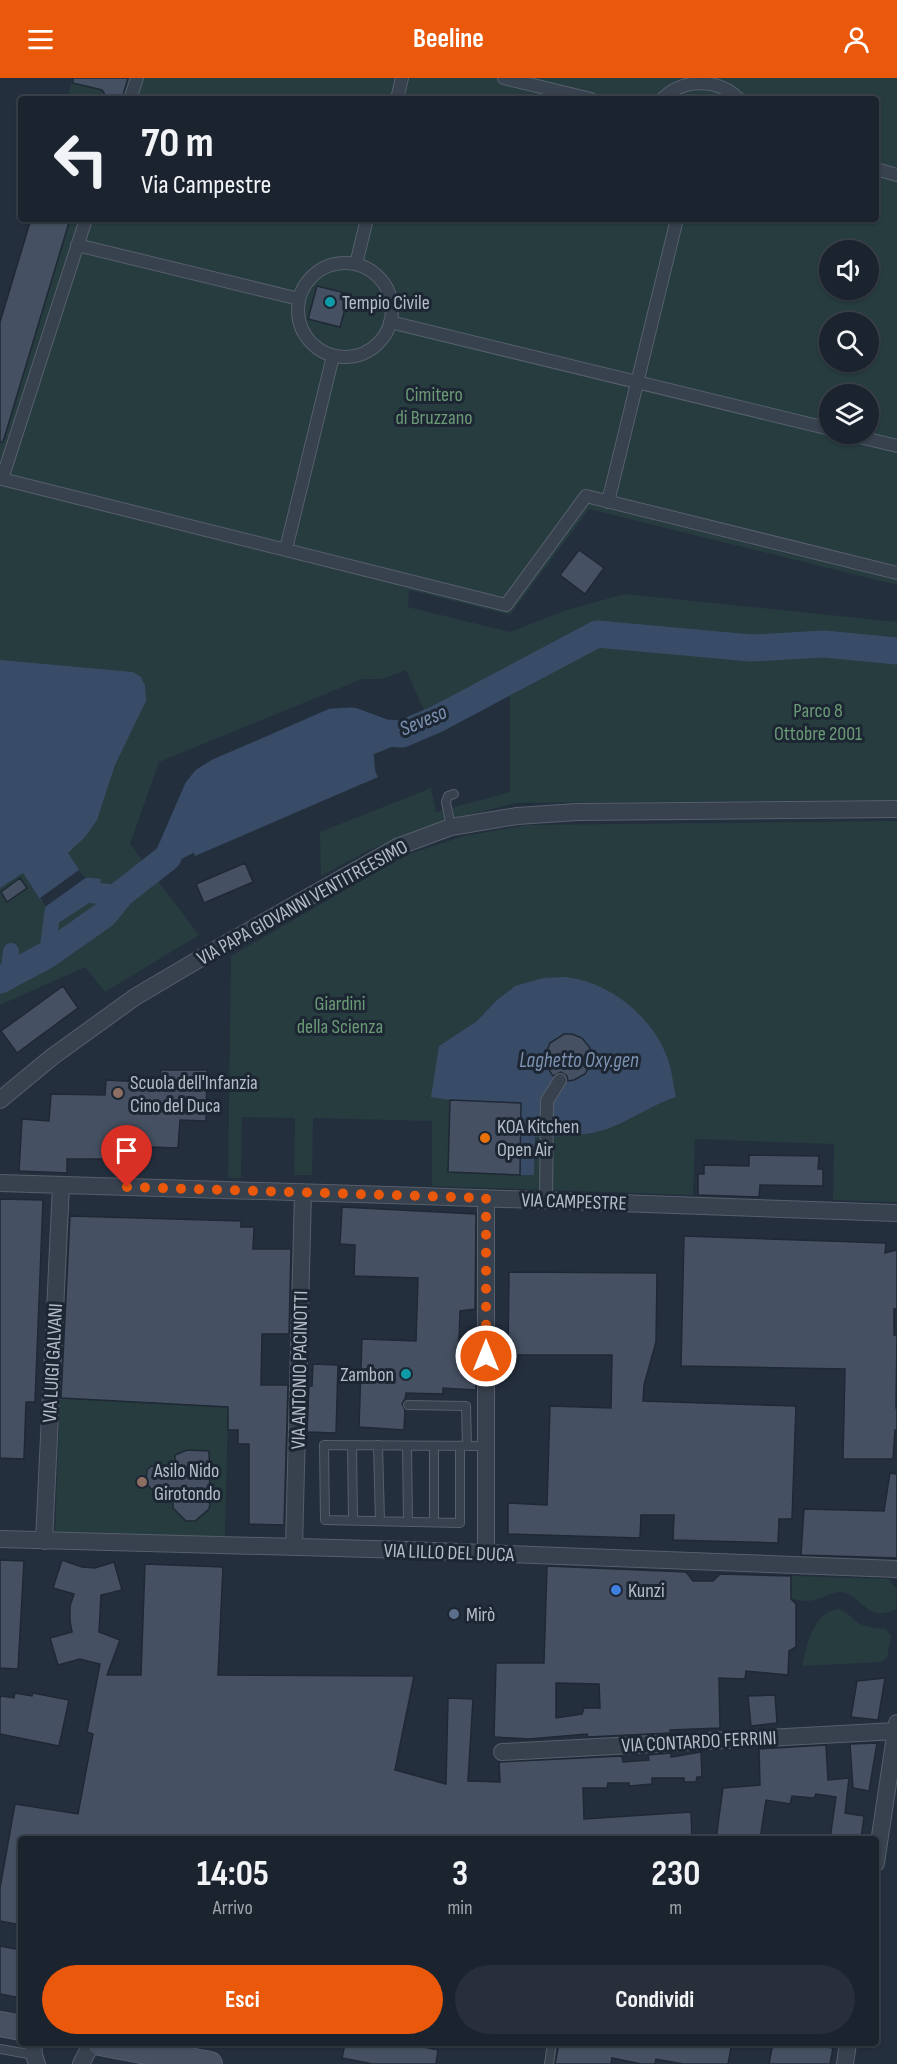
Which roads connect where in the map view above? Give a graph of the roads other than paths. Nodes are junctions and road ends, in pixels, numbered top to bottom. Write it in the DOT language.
graph roads {
  1 [pos="137,78"];
  2 [pos="402,78"];
  3 [pos="504,78"];
  4 [pos="712,79"];
  5 [pos="131,96"];
  6 [pos="398,96"];
  7 [pos="579,96"];
  8 [pos="665,96"];
  9 [pos="736,96"];
  10 [pos="879,170"];
  11 [pos="897,174"];
  12 [pos="85,222"];
  13 [pos="366,222"];
  14 [pos="677,222"];
  15 [pos="76,245"];
  16 [pos="356,264"];
  17 [pos="299,299"];
  18 [pos="390,322"];
  19 [pos="333,356"];
  20 [pos="637,382"];
  21 [pos="819,426"];
  22 [pos="879,442"];
  23 [pos="897,446"];
  24 [pos="608,502"];
  25 [pos="286,549"];
  26 [pos="897,573"];
  27 [pos="454,794"];
  28 [pos="897,809"];
  29 [pos="451,827"];
  30 [pos="560,1080"];
  31 [pos="0,1100"];
  32 [pos="0,1183"];
  33 [pos="61,1185"];
  34 [pos="303,1192"];
  35 [pos="486,1198"];
  36 [pos="546,1200"];
  37 [pos="897,1213"];
  38 [pos="408,1405"];
  39 [pos="352,1445"];
  40 [pos="378,1445"];
  41 [pos="407,1446"];
  42 [pos="434,1446"];
  43 [pos="463,1446"];
  44 [pos="486,1446"];
  45 [pos="353,1521"];
  46 [pos="380,1521"];
  47 [pos="408,1522"];
  48 [pos="434,1522"];
  49 [pos="0,1539"];
  50 [pos="44,1541"];
  51 [pos="294,1547"];
  52 [pos="486,1553"];
  53 [pos="897,1569"];
  54 [pos="897,1728"];
  55 [pos="501,1752"];
  56 [pos="892,1786"];
  57 [pos="879,1849"];
  58 [pos="0,2024"];
  59 [pos="18,2027"];
  60 [pos="90,2046"];
  61 [pos="116,2046"];
  62 [pos="552,2046"];
  63 [pos="848,2046"];
  64 [pos="0,2049"];
  65 [pos="35,2054"];
  66 [pos="81,2064"];
  67 [pos="210,2064"];
  68 [pos="549,2064"];
  69 [pos="845,2064"];
  1 -- 5 [label="street"];
  2 -- 6 [label="street"];
  3 -- 7 [label="street"];
  4 -- 8 [label="street"];
  4 -- 9 [label="street"];
  10 -- 11 [label="street"];
  12 -- 15 [label="street"];
  13 -- 16 [label="street"];
  14 -- 20 [label="street"];
  15 -- 17 [label="street"];
  15 -- 25 [label="street"];
  16 -- 17 [label="street"];
  16 -- 18 [label="street"];
  17 -- 19 [label="street"];
  18 -- 19 [label="street"];
  18 -- 20 [label="street"];
  19 -- 25 [label="street"];
  20 -- 21 [label="street"];
  20 -- 24 [label="street"];
  22 -- 23 [label="street"];
  24 -- 25 [label="street"];
  24 -- 26 [label="street"];
  27 -- 29 [label="lane"];
  28 -- 29 [label="street, VIA PAPA GIOVANNI VENTITREESIMO"];
  29 -- 31 [label="street, VIA PAPA GIOVANNI VENTITREESIMO"];
  30 -- 36 [label="street"];
  32 -- 33 [label="street, VIA CAMPESTRE"];
  33 -- 34 [label="street, VIA CAMPESTRE"];
  33 -- 50 [label="street, VIA LUIGI GALVANI"];
  34 -- 35 [label="street, VIA CAMPESTRE"];
  34 -- 51 [label="street, VIA ANTONIO PACINOTTI"];
  35 -- 36 [label="street, VIA CAMPESTRE"];
  35 -- 44 [label="street"];
  36 -- 37 [label="street, VIA CAMPESTRE"];
  38 -- 43 [label="lane"];
  39 -- 40 [label="lane"];
  39 -- 45 [label="lane"];
  39 -- 45 [label="lane"];
  40 -- 41 [label="lane"];
  40 -- 46 [label="lane"];
  41 -- 42 [label="lane"];
  41 -- 47 [label="lane"];
  42 -- 43 [label="lane"];
  42 -- 48 [label="lane"];
  43 -- 44 [label="lane"];
  43 -- 48 [label="lane"];
  44 -- 52 [label="street"];
  45 -- 46 [label="lane"];
  46 -- 47 [label="lane"];
  47 -- 48 [label="lane"];
  49 -- 50 [label="street, VIA LILLO DEL DUCA"];
  50 -- 51 [label="street, VIA LILLO DEL DUCA"];
  51 -- 52 [label="street, VIA LILLO DEL DUCA"];
  52 -- 53 [label="street, VIA LILLO DEL DUCA"];
  54 -- 55 [label="street, VIA CONTARDO FERRINI"];
  54 -- 56 [label="street"];
  56 -- 57 [label="street"];
  58 -- 59 [label="main road"];
  60 -- 66 [label="street"];
  61 -- 67 [label="main road"];
  62 -- 68 [label="lane"];
  63 -- 69 [label="street"];
  64 -- 65 [label="lane"];
}
